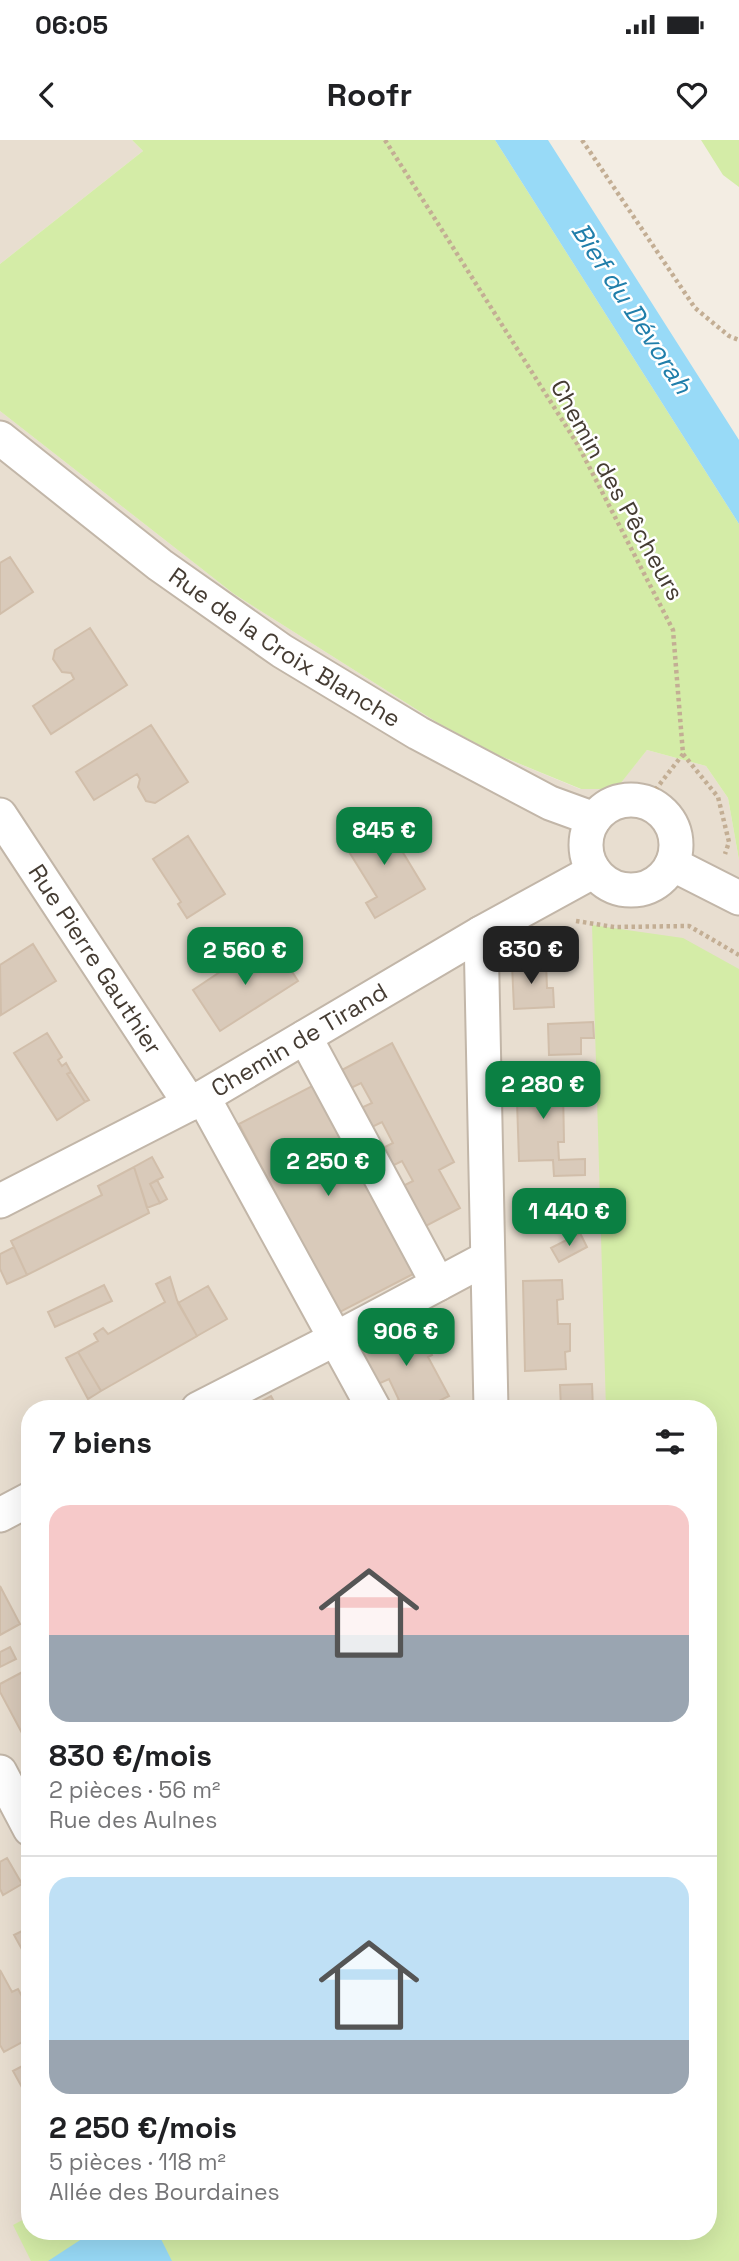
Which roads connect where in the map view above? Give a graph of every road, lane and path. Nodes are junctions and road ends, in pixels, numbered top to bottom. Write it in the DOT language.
graph roads {
  1 [pos="384,140"];
  2 [pos="582,140"];
  3 [pos="739,340"];
  4 [pos="0,438"];
  5 [pos="683,754"];
  6 [pos="646,802"];
  7 [pos="0,815"];
  8 [pos="594,819"];
  9 [pos="672,864"];
  10 [pos="594,871"];
  11 [pos="727,892"];
  12 [pos="551,894"];
  13 [pos="690,926"];
  14 [pos="481,933"];
  15 [pos="739,954"];
  16 [pos="305,1037"];
  17 [pos="196,1101"];
  18 [pos="0,1201"];
  19 [pos="487,1258"];
  20 [pos="438,1284"];
  21 [pos="337,1338"];
  22 [pos="216,1400"];
  23 [pos="369,1400"];
  24 [pos="491,1400"];
  25 [pos="0,1772"];
  26 [pos="21,1812"];
  1 -- 5 [label="path, Chemin des Pêcheurs"];
  2 -- 3 [label="path"];
  4 -- 8 [label="street, Rue de la Croix Blanche"];
  5 -- 6 [label="path"];
  5 -- 11 [label="path"];
  6 -- 8 [label="street"];
  6 -- 9 [label="street"];
  7 -- 17 [label="street, Rue Pierre Gauthier"];
  8 -- 10 [label="street"];
  9 -- 10 [label="street"];
  9 -- 11 [label="street"];
  10 -- 12 [label="street, Chemin de Tirand"];
  11 -- 13 [label="path"];
  12 -- 13 [label="path"];
  12 -- 14 [label="street, Chemin de Tirand"];
  13 -- 15 [label="path"];
  14 -- 16 [label="street, Chemin de Tirand"];
  14 -- 19 [label="street"];
  16 -- 17 [label="street, Chemin de Tirand"];
  16 -- 20 [label="street"];
  17 -- 18 [label="street, Chemin de Tirand"];
  17 -- 21 [label="street, Rue Pierre Gauthier"];
  19 -- 20 [label="street"];
  19 -- 24 [label="street"];
  20 -- 21 [label="street"];
  21 -- 22 [label="street"];
  21 -- 23 [label="street, Rue Pierre Gauthier"];
  25 -- 26 [label="street"];
}
